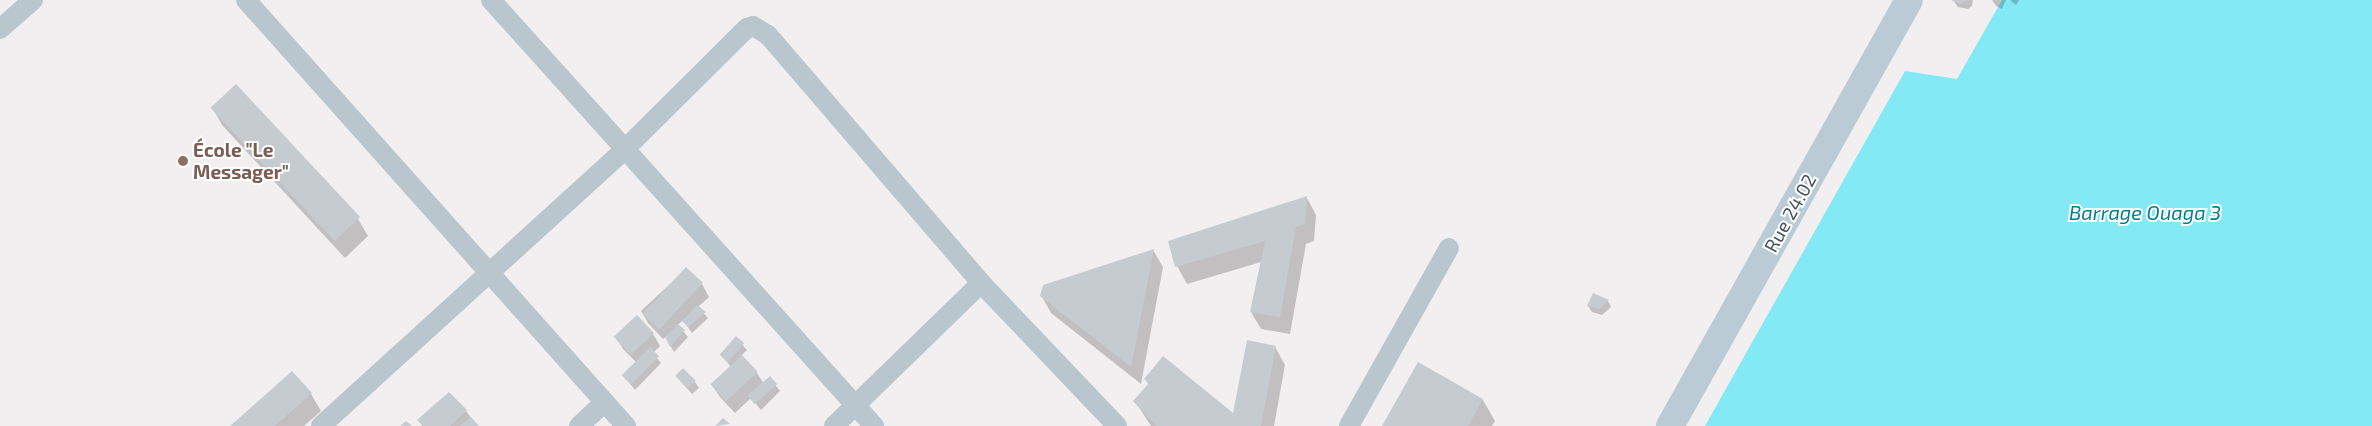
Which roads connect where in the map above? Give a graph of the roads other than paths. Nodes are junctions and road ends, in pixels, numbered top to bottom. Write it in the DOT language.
graph roads {
  1 [pos="32,0"];
  2 [pos="246,0"];
  3 [pos="491,0"];
  4 [pos="1909,0"];
  5 [pos="0,29"];
  6 [pos="625,149"];
  7 [pos="1449,248"];
  8 [pos="489,272"];
  9 [pos="981,283"];
  10 [pos="605,402"];
  11 [pos="856,406"];
  12 [pos="321,426"];
  13 [pos="579,426"];
  14 [pos="626,426"];
  15 [pos="834,426"];
  16 [pos="874,426"];
  17 [pos="1117,426"];
  18 [pos="1349,426"];
  19 [pos="1670,426"];
  1 -- 5 [label="street"];
  2 -- 8 [label="street"];
  3 -- 6 [label="street"];
  4 -- 19 [label="street, Rue 24.02"];
  6 -- 8 [label="street"];
  6 -- 9 [label="street"];
  6 -- 11 [label="street"];
  7 -- 18 [label="street"];
  8 -- 10 [label="street"];
  8 -- 12 [label="street"];
  9 -- 11 [label="street"];
  9 -- 17 [label="street"];
  10 -- 13 [label="street"];
  10 -- 14 [label="street"];
  11 -- 15 [label="street"];
  11 -- 16 [label="street"];
}
